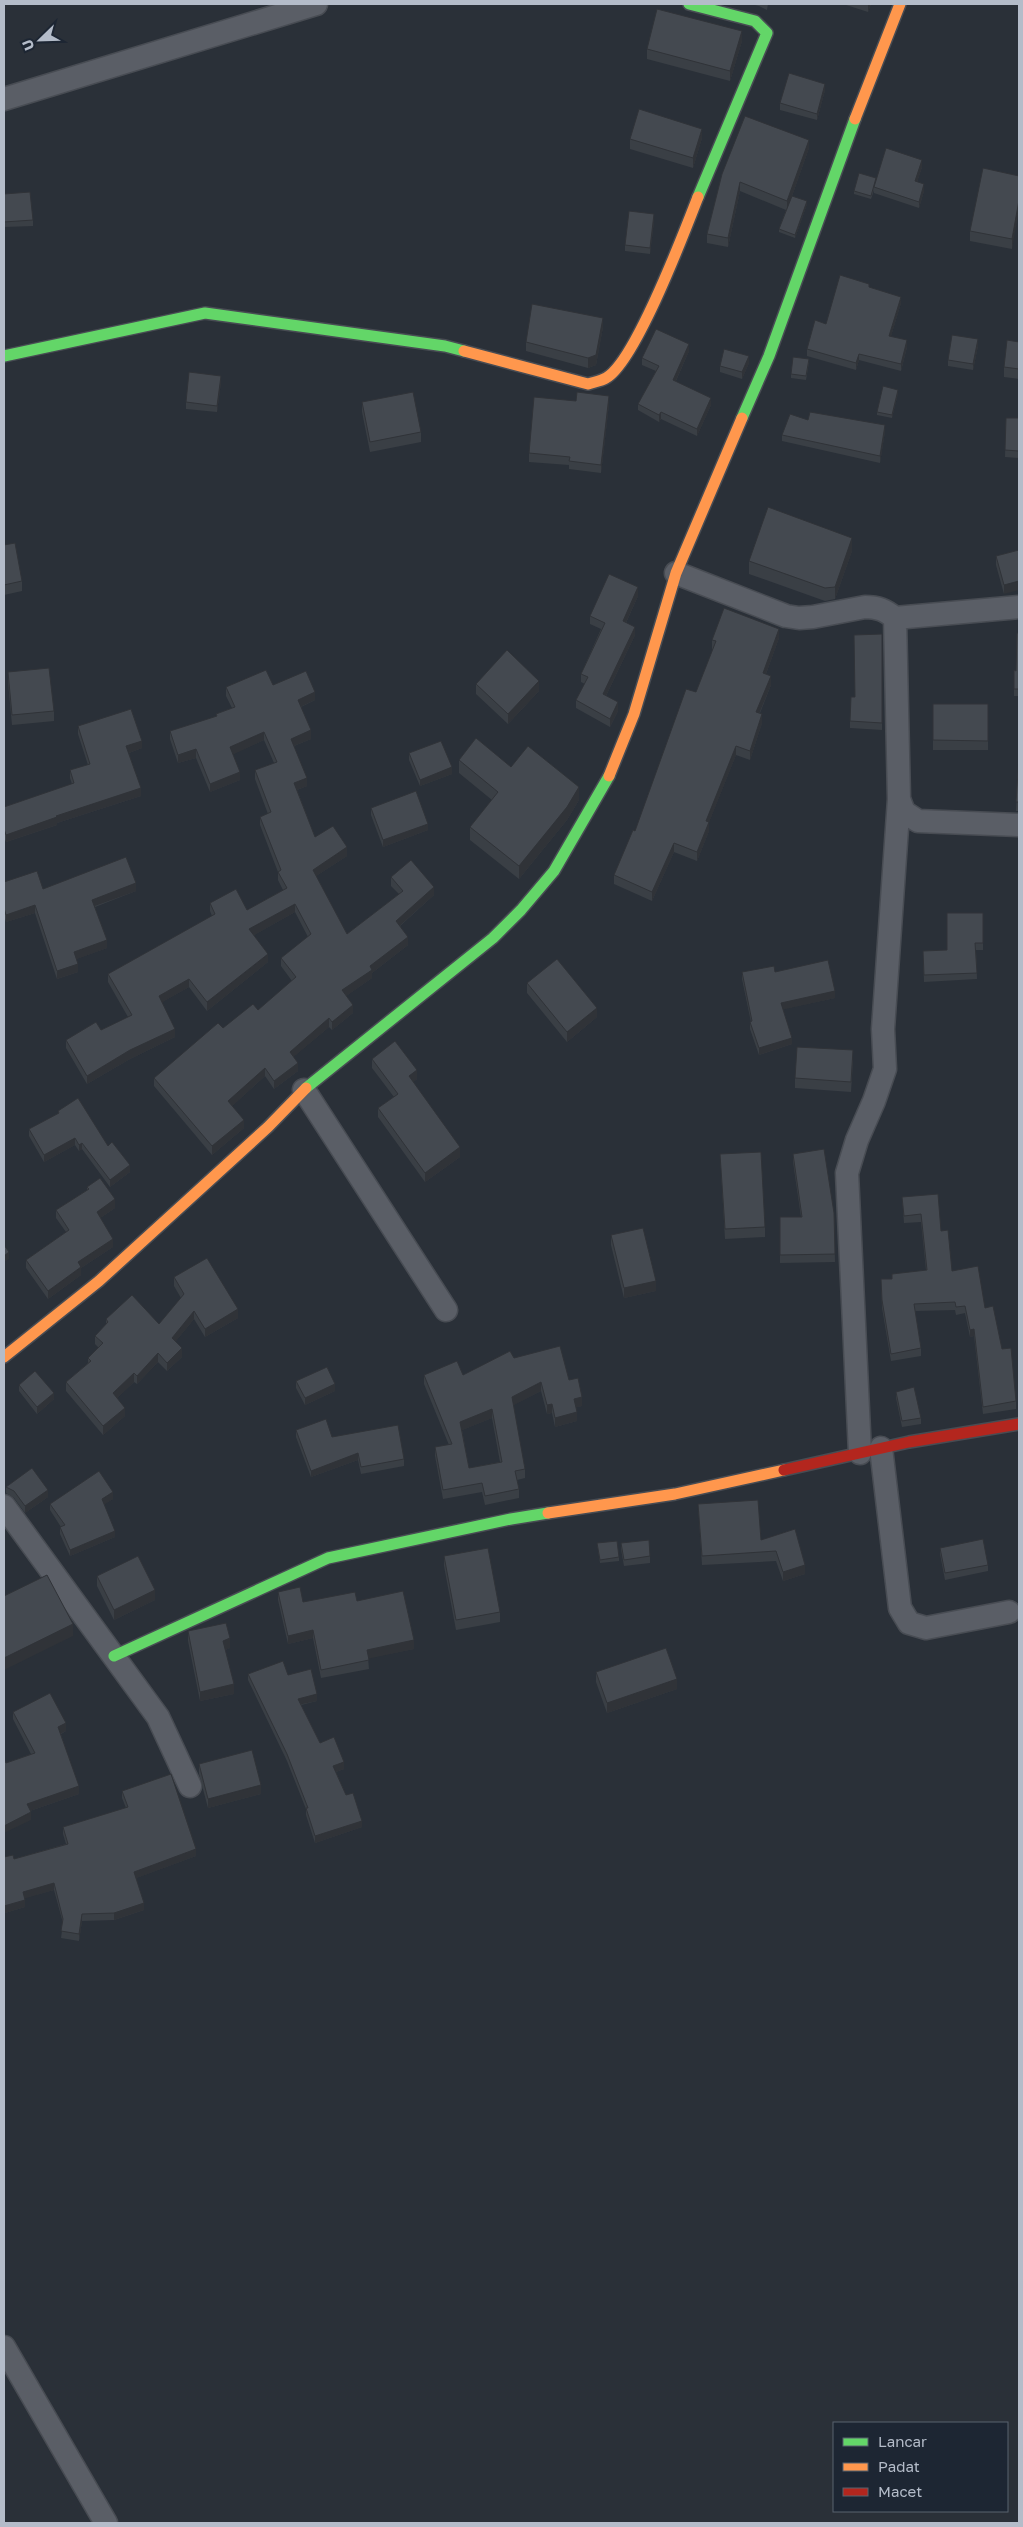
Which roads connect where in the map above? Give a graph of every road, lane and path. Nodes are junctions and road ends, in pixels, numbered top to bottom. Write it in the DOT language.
graph roads {
  1 [pos="316,4"];
  2 [pos="689,4"];
  3 [pos="900,4"];
  4 [pos="4,99"];
  5 [pos="4,356"];
  6 [pos="676,572"];
  7 [pos="1019,608"];
  8 [pos="895,618"];
  9 [pos="899,799"];
  10 [pos="1019,826"];
  11 [pos="304,1090"];
  12 [pos="446,1310"];
  13 [pos="4,1358"];
  14 [pos="1019,1424"];
  15 [pos="871,1451"];
  16 [pos="4,1506"];
  17 [pos="1010,1612"];
  18 [pos="114,1656"];
  19 [pos="190,1786"];
  20 [pos="4,2347"];
  21 [pos="106,2523"];
  1 -- 4 [label="street"];
  2 -- 5 [label="main road"];
  3 -- 6 [label="main road"];
  6 -- 8 [label="street"];
  6 -- 11 [label="main road"];
  7 -- 8 [label="street"];
  8 -- 9 [label="street"];
  9 -- 10 [label="street"];
  9 -- 15 [label="street"];
  11 -- 12 [label="street"];
  11 -- 13 [label="main road"];
  14 -- 15 [label="main road"];
  15 -- 17 [label="street"];
  15 -- 18 [label="main road"];
  16 -- 18 [label="street"];
  18 -- 19 [label="street"];
  20 -- 21 [label="street"];
}
